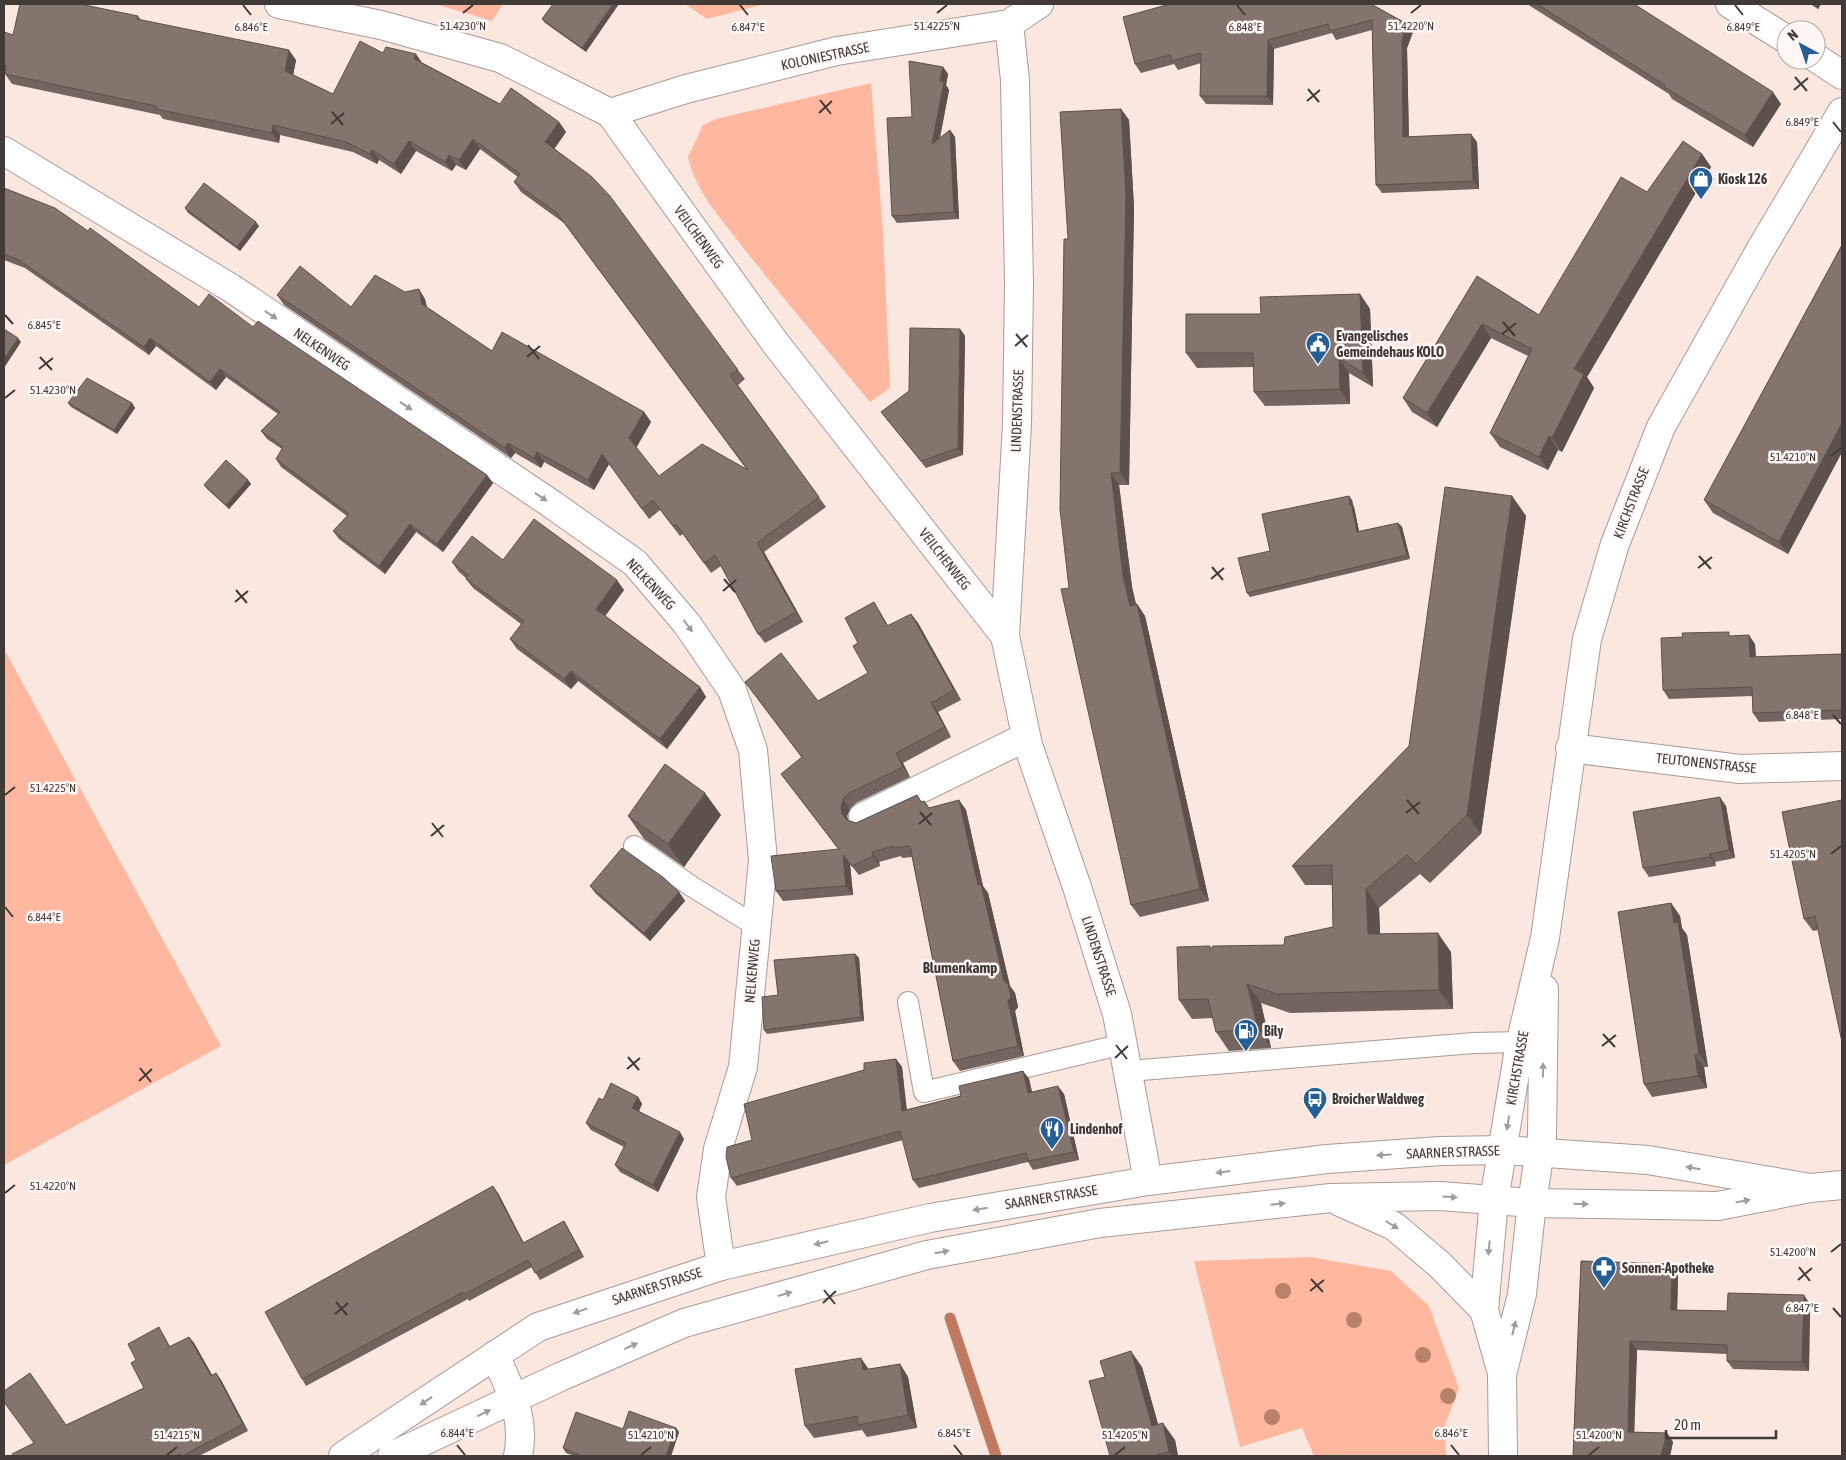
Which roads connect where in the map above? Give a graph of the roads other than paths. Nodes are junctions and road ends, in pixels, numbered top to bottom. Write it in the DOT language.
graph roads {
  1 [pos="280,4"];
  2 [pos="1039,4"];
  3 [pos="1730,4"];
  4 [pos="1009,24"];
  5 [pos="1776,33"];
  6 [pos="1826,65"];
  7 [pos="1842,75"];
  8 [pos="1842,112"];
  9 [pos="610,113"];
  10 [pos="4,151"];
  11 [pos="1006,636"];
  12 [pos="1026,737"];
  13 [pos="1570,748"];
  14 [pos="1842,766"];
  15 [pos="862,817"];
  16 [pos="634,846"];
  17 [pos="756,926"];
  18 [pos="1545,938"];
  19 [pos="908,1002"];
  20 [pos="1520,1042"];
  21 [pos="1123,1044"];
  22 [pos="1129,1071"];
  23 [pos="1503,1150"];
  24 [pos="1540,1153"];
  25 [pos="1148,1181"];
  26 [pos="1842,1185"];
  27 [pos="1810,1188"];
  28 [pos="1331,1198"];
  29 [pos="1494,1200"];
  30 [pos="1532,1203"];
  31 [pos="721,1266"];
  32 [pos="1484,1310"];
  33 [pos="495,1355"];
  34 [pos="1502,1375"];
  35 [pos="514,1398"];
  36 [pos="343,1456"];
  37 [pos="392,1456"];
  38 [pos="518,1456"];
  39 [pos="1503,1456"];
  1 -- 9 [label="street, VEILCHENWEG"];
  2 -- 4 [label="street, KOLONIESTRASSE"];
  3 -- 5 [label="street"];
  4 -- 9 [label="street, KOLONIESTRASSE"];
  4 -- 11 [label="street, LINDENSTRASSE"];
  6 -- 7 [label="street"];
  8 -- 13 [label="street, KIRCHSTRASSE"];
  9 -- 11 [label="street, VEILCHENWEG"];
  10 -- 17 [label="street, NELKENWEG, one-way"];
  11 -- 12 [label="street, LINDENSTRASSE"];
  12 -- 15 [label="street"];
  12 -- 21 [label="street, LINDENSTRASSE"];
  13 -- 14 [label="street, TEUTONENSTRASSE"];
  13 -- 18 [label="street, KIRCHSTRASSE"];
  16 -- 17 [label="lane"];
  17 -- 31 [label="street, NELKENWEG"];
  18 -- 20 [label="street, KIRCHSTRASSE"];
  24 -- 18 [label="street, KIRCHSTRASSE, one-way"];
  19 -- 21 [label="lane"];
  20 -- 22 [label="lane"];
  20 -- 23 [label="street, KIRCHSTRASSE, one-way"];
  21 -- 22 [label="street, LINDENSTRASSE"];
  22 -- 25 [label="street, LINDENSTRASSE"];
  23 -- 24 [label="street, SAARNER STRASSE"];
  23 -- 25 [label="street, SAARNER STRASSE, one-way"];
  23 -- 29 [label="street, KIRCHSTRASSE"];
  27 -- 24 [label="street, SAARNER STRASSE, one-way"];
  24 -- 30 [label="street, KIRCHSTRASSE"];
  25 -- 31 [label="street, SAARNER STRASSE, one-way"];
  26 -- 27 [label="street, SAARNER STRASSE"];
  30 -- 27 [label="street, SAARNER STRASSE, one-way"];
  28 -- 29 [label="street, SAARNER STRASSE, one-way"];
  28 -- 32 [label="street, one-way"];
  35 -- 28 [label="street, SAARNER STRASSE, one-way"];
  29 -- 30 [label="street, SAARNER STRASSE"];
  29 -- 32 [label="street, one-way"];
  34 -- 30 [label="street, one-way"];
  31 -- 33 [label="street, SAARNER STRASSE, one-way"];
  32 -- 34 [label="street"];
  33 -- 35 [label="street"];
  33 -- 36 [label="street, SAARNER STRASSE, one-way"];
  34 -- 39 [label="street"];
  37 -- 35 [label="street, SAARNER STRASSE, one-way"];
  35 -- 38 [label="street"];
}
